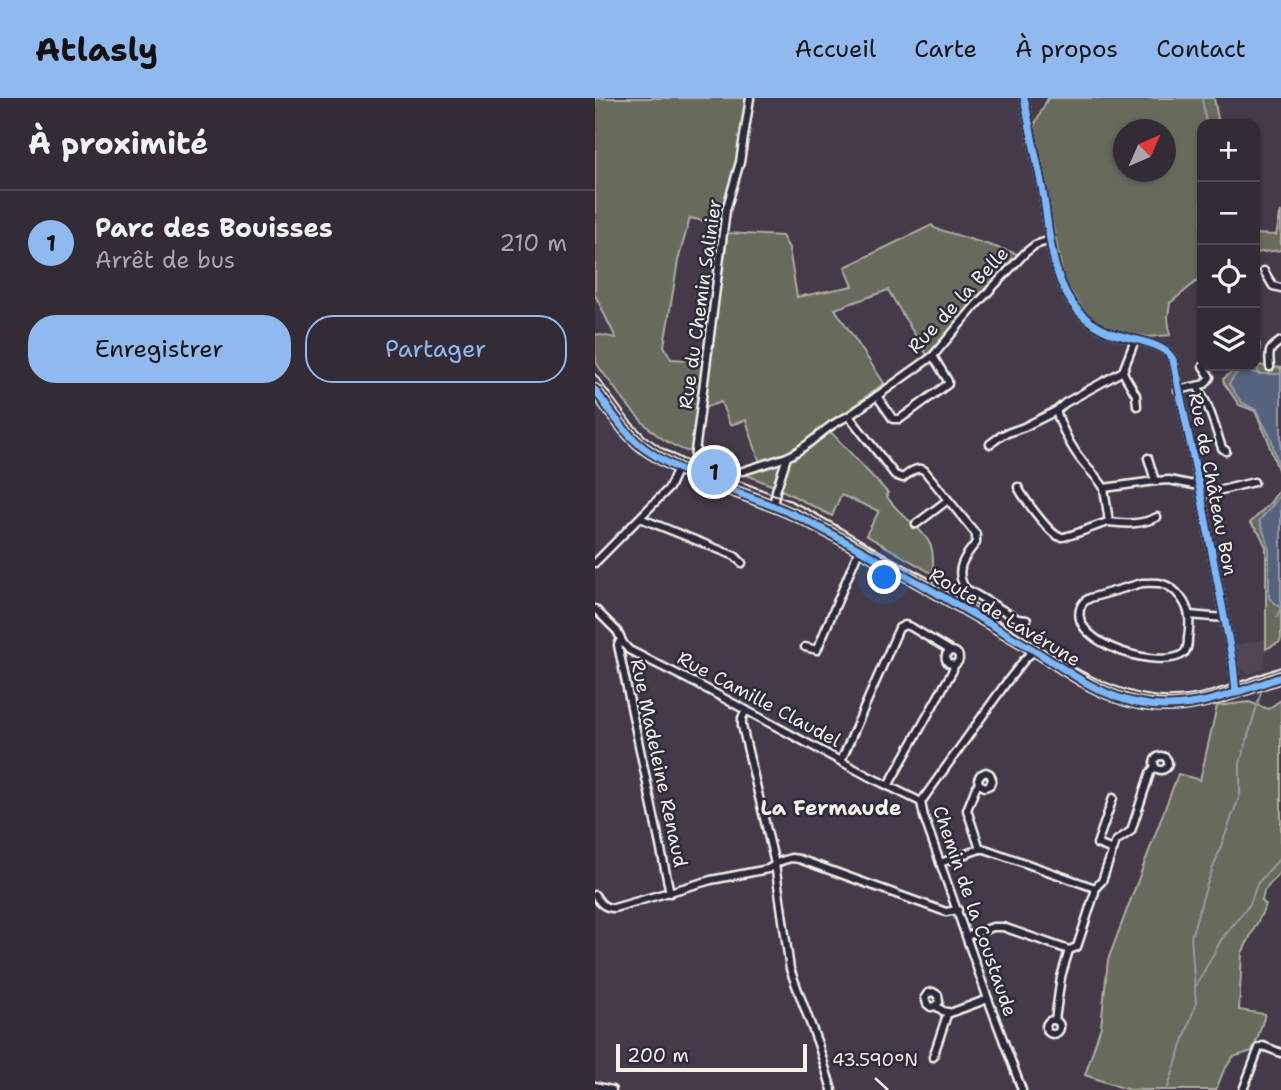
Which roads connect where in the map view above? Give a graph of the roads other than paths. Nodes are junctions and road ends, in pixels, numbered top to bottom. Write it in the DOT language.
graph roads {
  1 [pos="750,98"];
  2 [pos="1024,98"];
  3 [pos="1050,240"];
  4 [pos="1264,271"];
  5 [pos="1281,288"];
  6 [pos="1135,340"];
  7 [pos="1281,341"];
  8 [pos="933,356"];
  9 [pos="1270,368"];
  10 [pos="1123,371"];
  11 [pos="1207,371"];
  12 [pos="1197,386"];
  13 [pos="595,390"];
  14 [pos="1178,390"];
  15 [pos="877,396"];
  16 [pos="1137,406"];
  17 [pos="1056,411"];
  18 [pos="849,416"];
  19 [pos="990,444"];
  20 [pos="1226,451"];
  21 [pos="787,457"];
  22 [pos="1148,458"];
  23 [pos="678,468"];
  24 [pos="743,471"];
  25 [pos="690,474"];
  26 [pos="1154,481"];
  27 [pos="1254,482"];
  28 [pos="1199,486"];
  29 [pos="1018,487"];
  30 [pos="1104,488"];
  31 [pos="1201,495"];
  32 [pos="948,499"];
  33 [pos="773,506"];
  34 [pos="1157,517"];
  35 [pos="640,518"];
  36 [pos="1109,522"];
  37 [pos="916,524"];
  38 [pos="859,550"];
  39 [pos="595,563"];
  40 [pos="742,563"];
  41 [pos="595,609"];
  42 [pos="1189,615"];
  43 [pos="1224,618"];
  44 [pos="1027,620"];
  45 [pos="621,639"];
  46 [pos="804,647"];
  47 [pos="1035,650"];
  48 [pos="1281,677"];
  49 [pos="1236,693"];
  50 [pos="746,710"];
  51 [pos="841,761"];
  52 [pos="1155,767"];
  53 [pos="979,783"];
  54 [pos="888,786"];
  55 [pos="1113,798"];
  56 [pos="921,802"];
  57 [pos="980,849"];
  58 [pos="1113,850"];
  59 [pos="940,863"];
  60 [pos="775,864"];
  61 [pos="1095,888"];
  62 [pos="670,893"];
  63 [pos="595,895"];
  64 [pos="958,910"];
  65 [pos="967,936"];
  66 [pos="1069,950"];
  67 [pos="988,999"];
  68 [pos="936,1006"];
  69 [pos="948,1012"];
  70 [pos="1055,1020"];
  71 [pos="1281,1053"];
  72 [pos="933,1057"];
  73 [pos="595,1086"];
  74 [pos="612,1090"];
  75 [pos="832,1090"];
  76 [pos="1022,1090"];
  77 [pos="1243,1090"];
  1 -- 25 [label="street, Rue du Chemin Salinier"];
  2 -- 3 [label="street, Rue de Château Bon"];
  3 -- 6 [label="street, Rue de Château Bon"];
  3 -- 8 [label="street, Rue de la Belle"];
  4 -- 5 [label="street"];
  6 -- 10 [label="street"];
  6 -- 14 [label="street, Rue de Château Bon"];
  7 -- 9 [label="street"];
  8 -- 15 [label="street, Rue de la Belle"];
  8 -- 15 [label="street"];
  10 -- 16 [label="street"];
  10 -- 17 [label="street"];
  11 -- 12 [label="street"];
  12 -- 14 [label="street"];
  12 -- 20 [label="street"];
  13 -- 23 [label="main road, Route de Lavérune"];
  14 -- 28 [label="street, Rue de Château Bon"];
  15 -- 18 [label="street, Rue de la Belle"];
  17 -- 19 [label="street"];
  17 -- 30 [label="street"];
  18 -- 21 [label="street, Rue de la Belle"];
  18 -- 32 [label="street"];
  21 -- 24 [label="street, Rue de la Belle"];
  21 -- 33 [label="street"];
  22 -- 26 [label="street"];
  23 -- 25 [label="main road, Route de Lavérune"];
  23 -- 35 [label="street"];
  25 -- 33 [label="main road, Route de Lavérune"];
  26 -- 28 [label="street"];
  26 -- 30 [label="street"];
  27 -- 31 [label="street"];
  28 -- 31 [label="street, Rue de Château Bon"];
  29 -- 36 [label="street"];
  30 -- 36 [label="street"];
  31 -- 43 [label="street, Rue de Château Bon"];
  32 -- 37 [label="street"];
  32 -- 44 [label="street"];
  33 -- 38 [label="main road, Route de Lavérune"];
  34 -- 36 [label="street"];
  35 -- 39 [label="street"];
  35 -- 40 [label="street"];
  38 -- 46 [label="street"];
  38 -- 47 [label="main road, Route de Lavérune"];
  41 -- 45 [label="street, Rue Camille Claudel"];
  42 -- 42 [label="street"];
  42 -- 43 [label="street"];
  43 -- 49 [label="street, Rue de Château Bon"];
  45 -- 50 [label="street, Rue Camille Claudel"];
  45 -- 62 [label="street, Rue Madeleine Renaud"];
  47 -- 49 [label="main road, Route de Lavérune"];
  47 -- 56 [label="street, Chemin de la Coustaude"];
  48 -- 49 [label="main road, Route de Lavérune"];
  50 -- 51 [label="street, Rue Camille Claudel"];
  50 -- 60 [label="street"];
  51 -- 54 [label="street, Rue Camille Claudel"];
  51 -- 54 [label="street"];
  52 -- 58 [label="street"];
  53 -- 57 [label="street"];
  54 -- 56 [label="street, Rue Camille Claudel"];
  55 -- 58 [label="street"];
  56 -- 59 [label="street, Chemin de la Coustaude"];
  57 -- 59 [label="street"];
  57 -- 61 [label="street"];
  58 -- 61 [label="street"];
  59 -- 64 [label="street, Chemin de la Coustaude"];
  60 -- 62 [label="street"];
  60 -- 64 [label="street"];
  60 -- 75 [label="street"];
  61 -- 66 [label="street"];
  62 -- 63 [label="street"];
  64 -- 65 [label="street, Chemin de la Coustaude"];
  65 -- 66 [label="street"];
  65 -- 67 [label="street, Chemin de la Coustaude"];
  66 -- 70 [label="street"];
  67 -- 69 [label="street"];
  67 -- 76 [label="street, Chemin de la Coustaude"];
  68 -- 69 [label="street"];
  69 -- 72 [label="street"];
  71 -- 77 [label="street"];
  73 -- 74 [label="street"];
}
